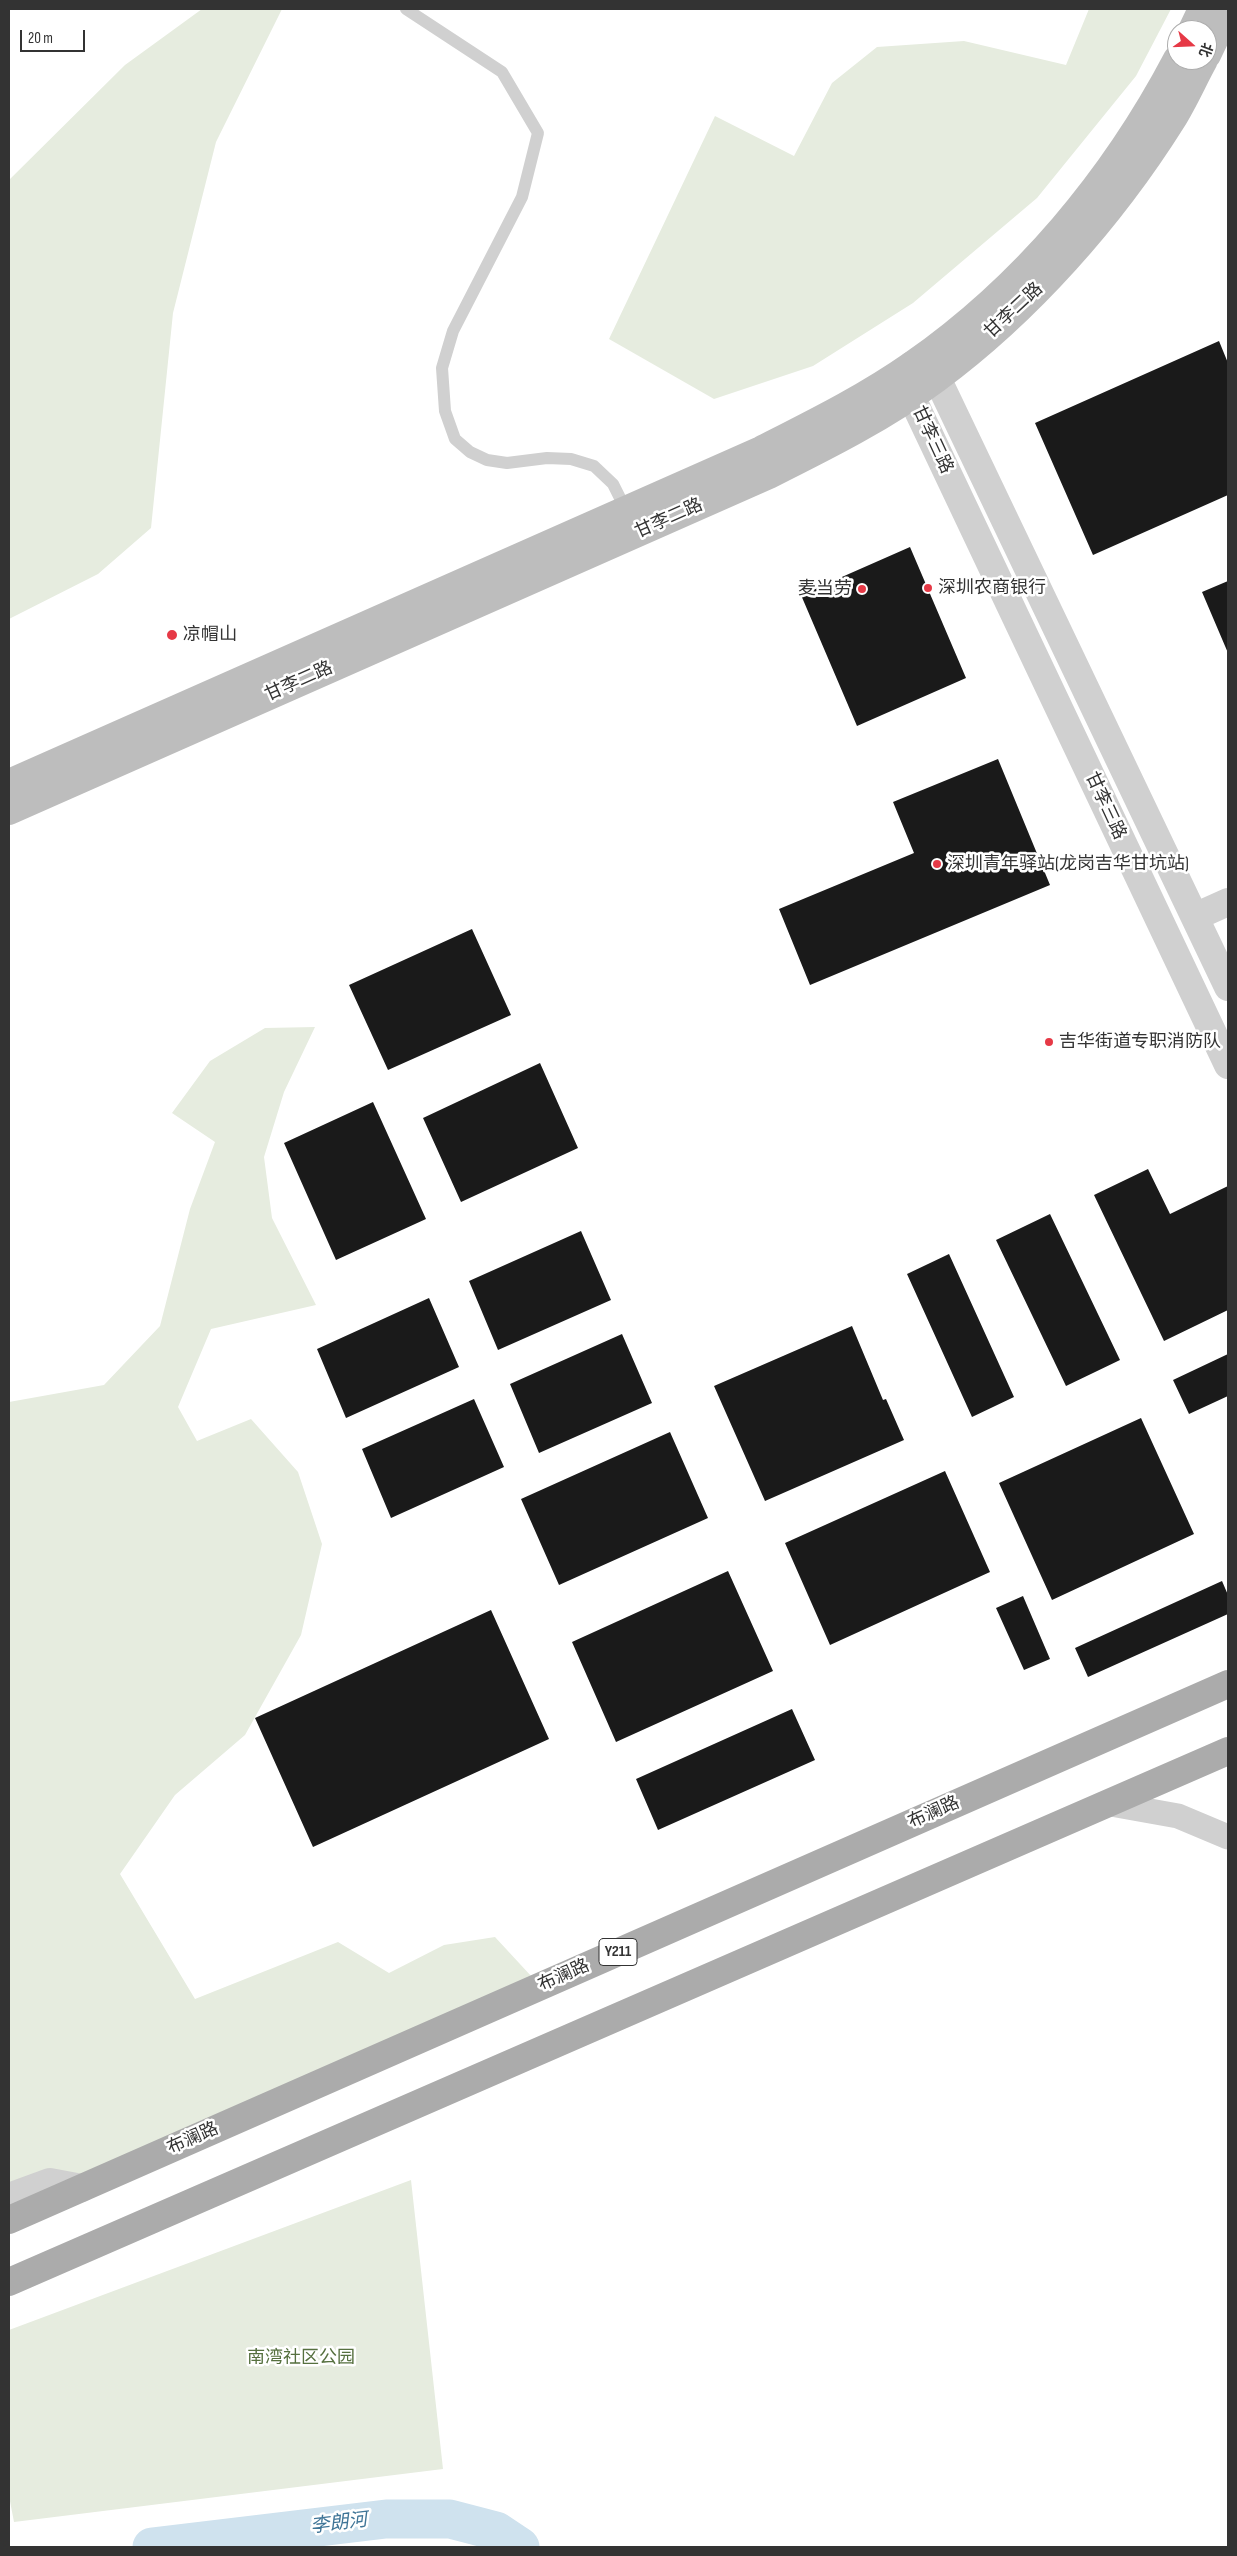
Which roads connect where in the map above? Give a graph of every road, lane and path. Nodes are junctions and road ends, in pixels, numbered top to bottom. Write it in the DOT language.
graph roads {
  1 [pos="406,9"];
  2 [pos="1228,11"];
  3 [pos="1217,34"];
  4 [pos="1171,70"];
  5 [pos="1199,70"];
  6 [pos="912,365"];
  7 [pos="937,378"];
  8 [pos="911,396"];
  9 [pos="626,510"];
  10 [pos="9,783"];
  11 [pos="9,811"];
  12 [pos="1228,902"];
  13 [pos="1200,915"];
  14 [pos="1228,987"];
  15 [pos="1228,1065"];
  16 [pos="1228,1684"];
  17 [pos="1228,1751"];
  18 [pos="1111,1804"];
  19 [pos="1228,1837"];
  20 [pos="82,2188"];
  21 [pos="9,2197"];
  22 [pos="9,2220"];
  23 [pos="20,2277"];
  24 [pos="9,2290"];
  1 -- 9 [label="lane"];
  2 -- 3 [label="main road"];
  4 -- 6 [label="main road, 甘李二路"];
  5 -- 7 [label="main road, 甘李二路"];
  6 -- 7 [label="street"];
  6 -- 8 [label="street, 甘李三路"];
  6 -- 9 [label="main road, 甘李二路"];
  7 -- 8 [label="main road, 甘李二路"];
  7 -- 14 [label="street, 甘李三路"];
  8 -- 11 [label="main road, 甘李二路"];
  8 -- 15 [label="street, 甘李三路"];
  9 -- 10 [label="main road, 甘李二路"];
  12 -- 13 [label="street"];
  16 -- 20 [label="main road, 布澜路 / Y211"];
  17 -- 18 [label="main road"];
  18 -- 19 [label="street"];
  18 -- 23 [label="main road"];
  20 -- 21 [label="street"];
  20 -- 22 [label="main road, 布澜路 / Y211"];
  23 -- 24 [label="main road"];
}
